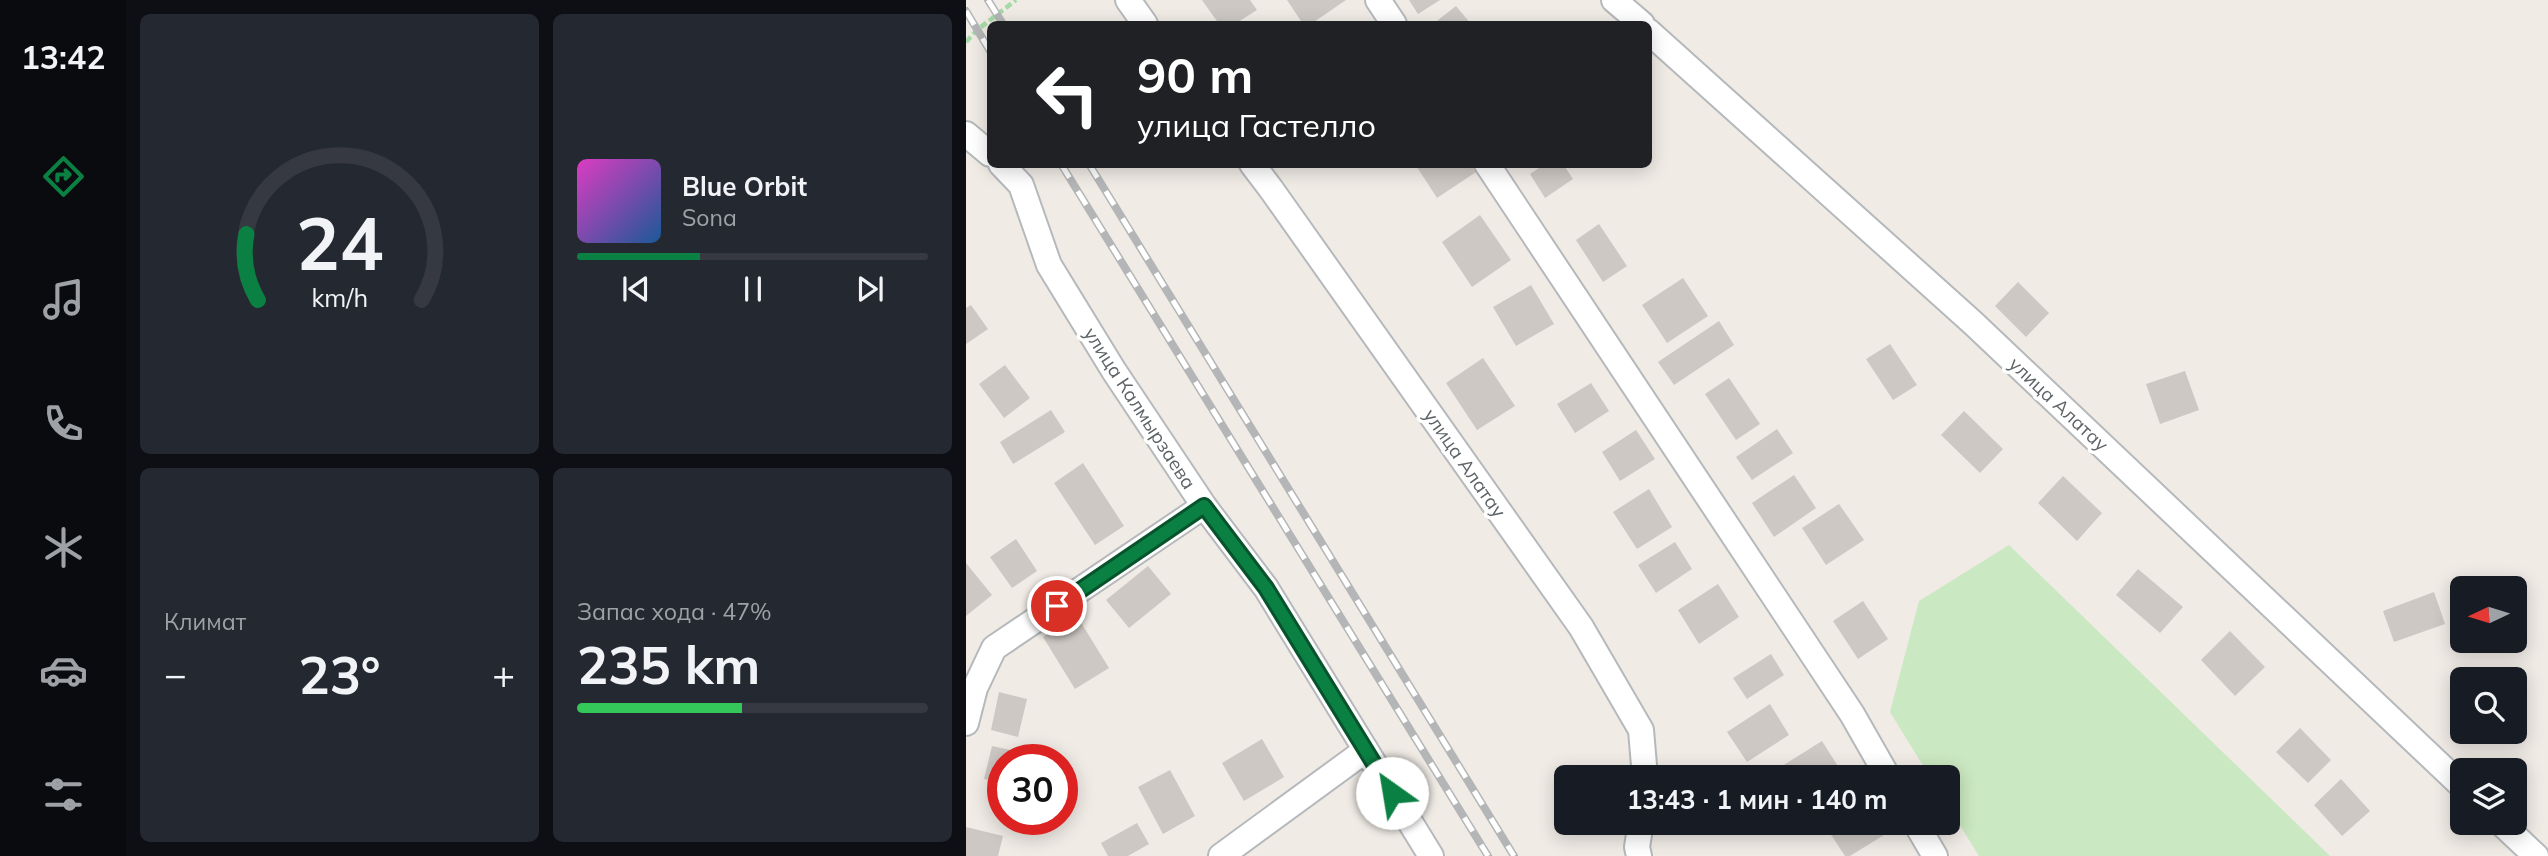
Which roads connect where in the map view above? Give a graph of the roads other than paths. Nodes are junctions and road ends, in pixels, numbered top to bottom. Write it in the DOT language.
graph roads {
  1 [pos="1128,0"];
  2 [pos="1378,0"];
  3 [pos="1614,0"];
  4 [pos="1143,21"];
  5 [pos="1392,21"];
  6 [pos="1638,21"];
  7 [pos="1652,35"];
  8 [pos="966,134"];
  9 [pos="987,152"];
  10 [pos="1005,168"];
  11 [pos="1255,168"];
  12 [pos="1490,168"];
  13 [pos="1204,506"];
  14 [pos="966,723"];
  15 [pos="1366,750"];
  16 [pos="1644,765"];
  17 [pos="1881,765"];
  18 [pos="2450,775"];
  19 [pos="1639,835"];
  20 [pos="1923,835"];
  21 [pos="2514,835"];
  22 [pos="1221,856"];
  23 [pos="1431,856"];
  24 [pos="1639,856"];
  25 [pos="1935,856"];
  26 [pos="2536,856"];
  1 -- 4 [label="street"];
  2 -- 5 [label="street"];
  3 -- 6 [label="street"];
  7 -- 18 [label="street, улица Алатау"];
  8 -- 9 [label="street"];
  10 -- 13 [label="street, улица Калмырзаева"];
  11 -- 16 [label="street, улица Алатау"];
  12 -- 17 [label="street"];
  13 -- 14 [label="street"];
  13 -- 15 [label="street, улица Калмырзаева"];
  15 -- 22 [label="street"];
  15 -- 23 [label="street, улица Калмырзаева"];
  19 -- 24 [label="street"];
  20 -- 25 [label="street"];
  21 -- 26 [label="street"];
}
